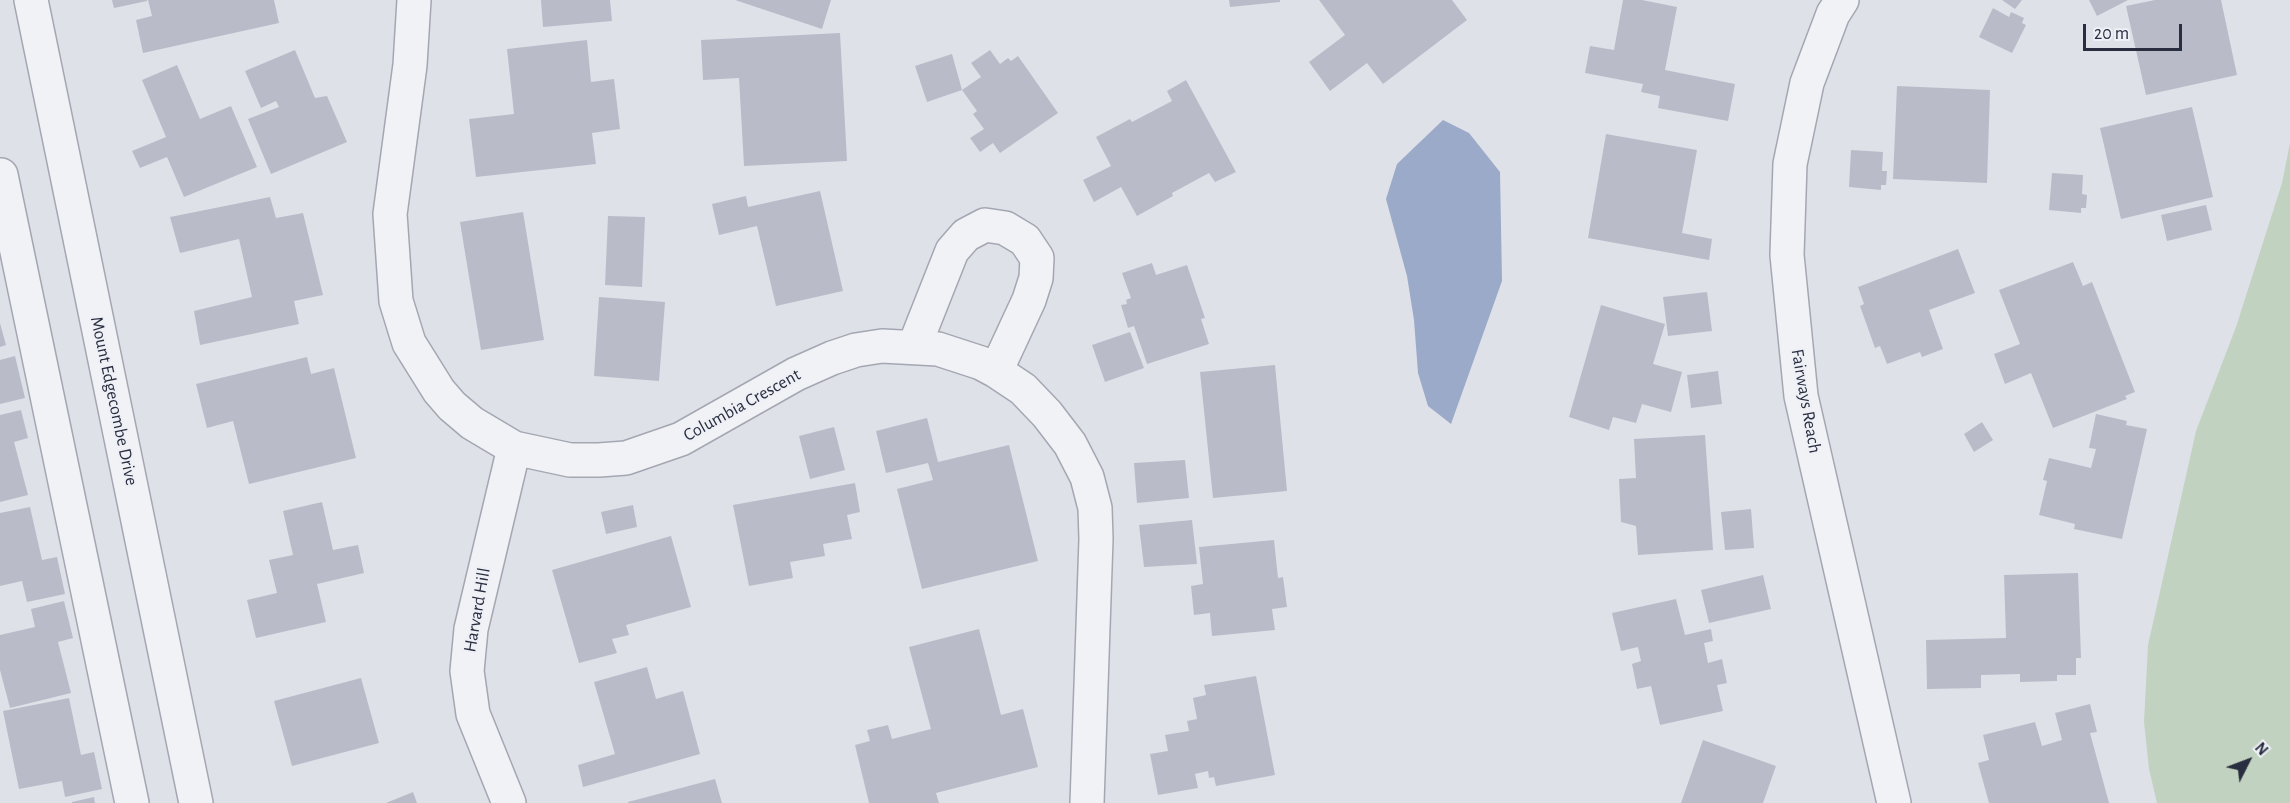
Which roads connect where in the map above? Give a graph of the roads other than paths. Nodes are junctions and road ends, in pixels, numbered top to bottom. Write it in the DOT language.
graph roads {
  1 [pos="31,0"];
  2 [pos="414,0"];
  3 [pos="1842,0"];
  4 [pos="1,175"];
  5 [pos="914,347"];
  6 [pos="996,371"];
  7 [pos="514,448"];
  8 [pos="132,803"];
  9 [pos="196,803"];
  10 [pos="509,803"];
  11 [pos="1087,803"];
  12 [pos="1894,803"];
  1 -- 9 [label="street, Mount Edgecombe Drive"];
  2 -- 7 [label="street, Columbia Crescent"];
  3 -- 12 [label="street, Fairways Reach"];
  4 -- 8 [label="street"];
  5 -- 6 [label="street, Columbia Crescent"];
  5 -- 6 [label="street"];
  5 -- 7 [label="street, Columbia Crescent"];
  6 -- 11 [label="street, Columbia Crescent"];
  7 -- 10 [label="street, Harvard Hill"];
}
